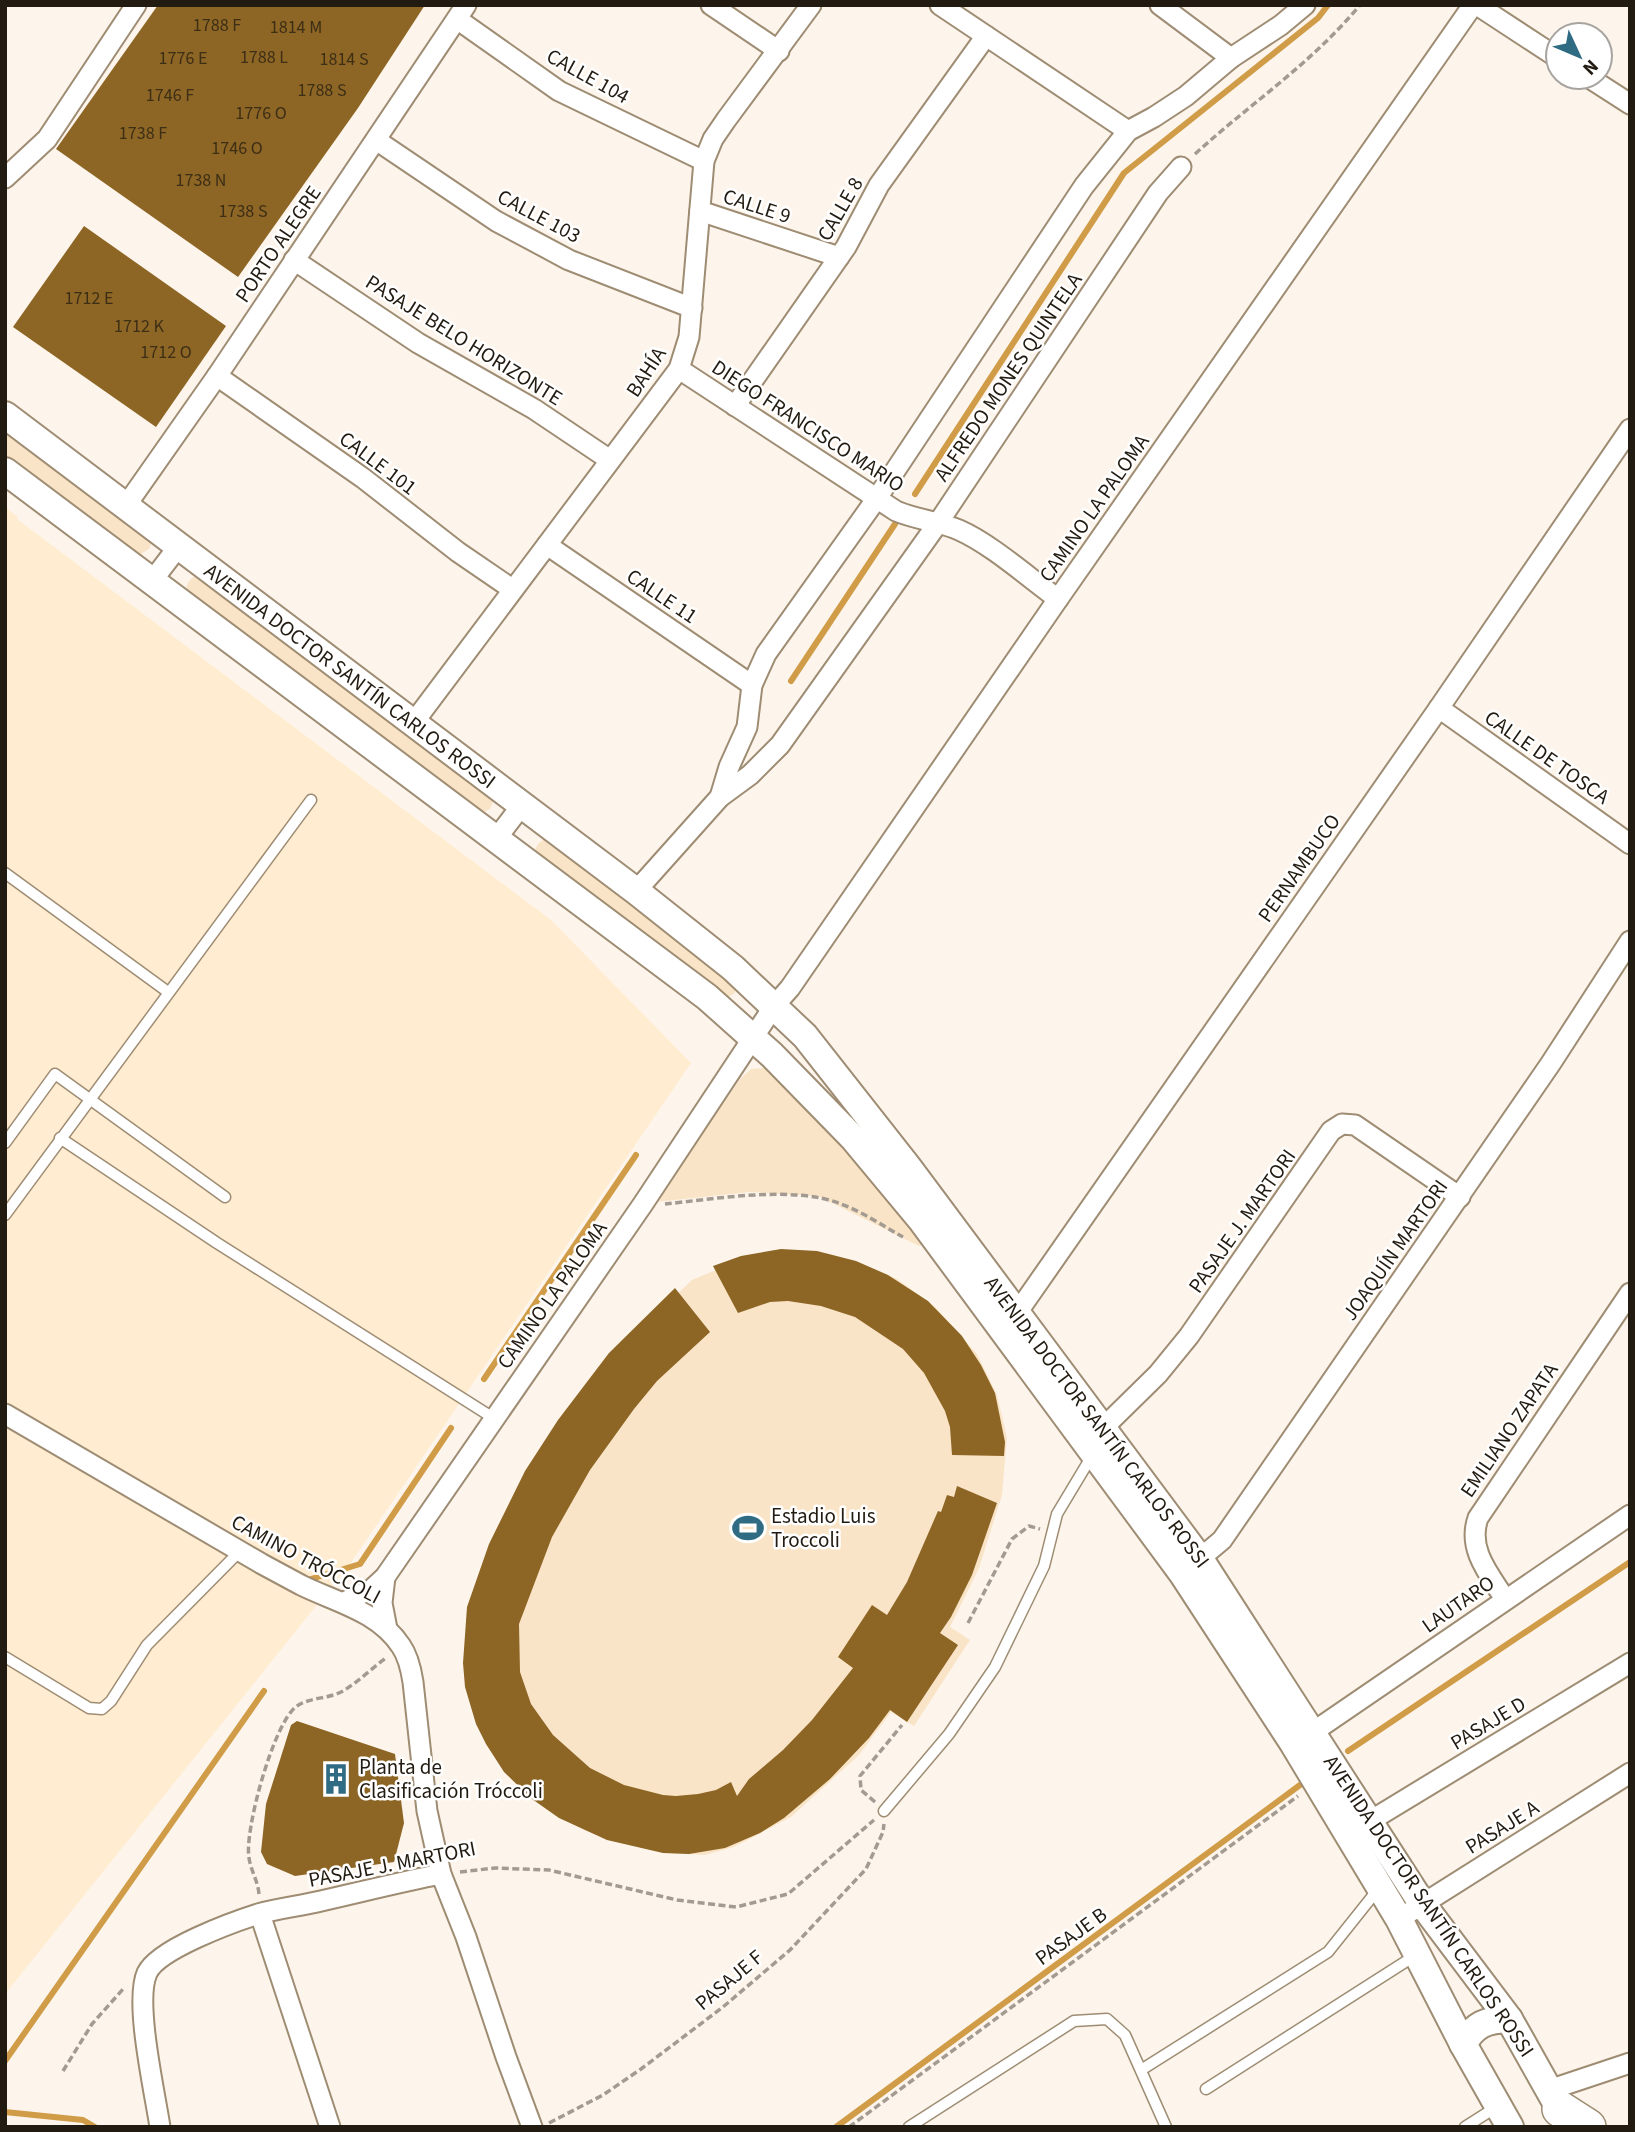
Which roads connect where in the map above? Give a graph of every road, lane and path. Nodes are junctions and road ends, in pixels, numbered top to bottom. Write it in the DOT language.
graph roads {
  1 [pos="136,5"];
  2 [pos="711,5"];
  3 [pos="811,5"];
  4 [pos="940,5"];
  5 [pos="1160,5"];
  6 [pos="1305,5"];
  7 [pos="1360,5"];
  8 [pos="1475,5"];
  9 [pos="462,12"];
  10 [pos="986,36"];
  11 [pos="1544,49"];
  12 [pos="779,51"];
  13 [pos="1231,58"];
  14 [pos="1610,91"];
  15 [pos="1630,104"];
  16 [pos="1128,131"];
  17 [pos="376,140"];
  18 [pos="704,161"];
  19 [pos="1181,167"];
  20 [pos="5,178"];
  21 [pos="700,211"];
  22 [pos="839,257"];
  23 [pos="294,260"];
  24 [pos="692,308"];
  25 [pos="679,369"];
  26 [pos="217,376"];
  27 [pos="735,406"];
  28 [pos="5,415"];
  29 [pos="1630,429"];
  30 [pos="610,460"];
  31 [pos="5,471"];
  32 [pos="877,498"];
  33 [pos="125,507"];
  34 [pos="938,523"];
  35 [pos="547,545"];
  36 [pos="178,547"];
  37 [pos="152,581"];
  38 [pos="512,589"];
  39 [pos="1058,599"];
  40 [pos="752,685"];
  41 [pos="1439,708"];
  42 [pos="414,722"];
  43 [pos="720,797"];
  44 [pos="311,800"];
  45 [pos="522,805"];
  46 [pos="496,839"];
  47 [pos="1630,844"];
  48 [pos="5,873"];
  49 [pos="636,891"];
  50 [pos="1630,941"];
  51 [pos="168,992"];
  52 [pos="774,1006"];
  53 [pos="754,1037"];
  54 [pos="89,1098"];
  55 [pos="863,1108"];
  56 [pos="60,1138"];
  57 [pos="5,1143"];
  58 [pos="225,1197"];
  59 [pos="1460,1197"];
  60 [pos="643,1205"];
  61 [pos="5,1215"];
  62 [pos="939,1244"];
  63 [pos="1630,1293"];
  64 [pos="1010,1323"];
  65 [pos="5,1414"];
  66 [pos="495,1419"];
  67 [pos="1098,1442"];
  68 [pos="1630,1515"];
  69 [pos="1052,1532"];
  70 [pos="241,1550"];
  71 [pos="1191,1566"];
  72 [pos="386,1577"];
  73 [pos="1505,1600"];
  74 [pos="344,1602"];
  75 [pos="968,1623"];
  76 [pos="387,1629"];
  77 [pos="401,1646"];
  78 [pos="5,1657"];
  79 [pos="1627,1672"];
  80 [pos="902,1726"];
  81 [pos="1313,1732"];
  82 [pos="1630,1773"];
  83 [pos="1324,1794"];
  84 [pos="884,1811"];
  85 [pos="1370,1821"];
  86 [pos="441,1874"];
  87 [pos="1380,1888"];
  88 [pos="1423,1905"];
  89 [pos="260,1914"];
  90 [pos="1399,1919"];
  91 [pos="1417,1955"];
  92 [pos="153,1964"];
  93 [pos="1509,2019"];
  94 [pos="1463,2044"];
  95 [pos="1630,2063"];
  96 [pos="1141,2070"];
  97 [pos="62,2071"];
  98 [pos="1206,2089"];
  99 [pos="1567,2113"];
  100 [pos="1504,2116"];
  101 [pos="1162,2125"];
  102 [pos="160,2127"];
  103 [pos="330,2127"];
  104 [pos="531,2127"];
  105 [pos="542,2127"];
  106 [pos="849,2127"];
  107 [pos="909,2127"];
  108 [pos="1465,2127"];
  1 -- 20 [label="street"];
  2 -- 12 [label="street"];
  3 -- 12 [label="street, BAHÍA"];
  4 -- 10 [label="street"];
  5 -- 13 [label="street"];
  6 -- 13 [label="street, ALFREDO MONES QUINTELA"];
  7 -- 19 [label="path"];
  8 -- 11 [label="street"];
  8 -- 39 [label="street, CAMINO LA PALOMA"];
  9 -- 17 [label="street, PORTO ALEGRE"];
  9 -- 18 [label="street, CALLE 104"];
  10 -- 16 [label="street"];
  10 -- 22 [label="street, CALLE 8"];
  12 -- 18 [label="street, BAHÍA"];
  13 -- 16 [label="street, ALFREDO MONES QUINTELA"];
  14 -- 15 [label="street"];
  16 -- 32 [label="street, ALFREDO MONES QUINTELA"];
  17 -- 23 [label="street, PORTO ALEGRE"];
  17 -- 24 [label="street, CALLE 103"];
  18 -- 21 [label="street, BAHÍA"];
  19 -- 34 [label="street, ALFREDO MONES QUINTELA"];
  21 -- 22 [label="street, CALLE 9"];
  21 -- 24 [label="street, BAHÍA"];
  22 -- 27 [label="street, CALLE 8"];
  23 -- 26 [label="street, PORTO ALEGRE"];
  23 -- 30 [label="street, PASAJE BELO HORIZONTE"];
  24 -- 25 [label="street, BAHÍA"];
  25 -- 27 [label="street, DIEGO FRANCISCO MARIO"];
  25 -- 30 [label="street, BAHÍA"];
  26 -- 33 [label="street, PORTO ALEGRE"];
  26 -- 38 [label="street, CALLE 101"];
  27 -- 32 [label="street, DIEGO FRANCISCO MARIO"];
  28 -- 33 [label="street, AVENIDA DOCTOR SANTÍN CARLOS ROSSI"];
  29 -- 41 [label="street, PERNAMBUCO"];
  30 -- 35 [label="street, BAHÍA"];
  31 -- 37 [label="street, AVENIDA DOCTOR SANTÍN CARLOS ROSSI"];
  32 -- 34 [label="street, DIEGO FRANCISCO MARIO"];
  32 -- 40 [label="street, ALFREDO MONES QUINTELA"];
  33 -- 36 [label="street, AVENIDA DOCTOR SANTÍN CARLOS ROSSI"];
  34 -- 39 [label="street, DIEGO FRANCISCO MARIO"];
  34 -- 43 [label="street, ALFREDO MONES QUINTELA"];
  35 -- 38 [label="street, BAHÍA"];
  35 -- 40 [label="street, CALLE 11"];
  36 -- 37 [label="street"];
  36 -- 42 [label="street, AVENIDA DOCTOR SANTÍN CARLOS ROSSI"];
  37 -- 46 [label="street, AVENIDA DOCTOR SANTÍN CARLOS ROSSI"];
  38 -- 42 [label="street, BAHÍA"];
  39 -- 52 [label="street, CAMINO LA PALOMA"];
  40 -- 43 [label="street, ALFREDO MONES QUINTELA"];
  41 -- 47 [label="street, CALLE DE TOSCA"];
  41 -- 64 [label="street, PERNAMBUCO"];
  42 -- 45 [label="street, AVENIDA DOCTOR SANTÍN CARLOS ROSSI"];
  43 -- 49 [label="street, ALFREDO MONES QUINTELA"];
  44 -- 51 [label="lane"];
  45 -- 46 [label="street"];
  45 -- 49 [label="street, AVENIDA DOCTOR SANTÍN CARLOS ROSSI"];
  46 -- 53 [label="street, AVENIDA DOCTOR SANTÍN CARLOS ROSSI"];
  48 -- 51 [label="lane"];
  49 -- 52 [label="street, AVENIDA DOCTOR SANTÍN CARLOS ROSSI"];
  50 -- 59 [label="street, JOAQUÍN MARTORI"];
  51 -- 54 [label="lane"];
  52 -- 53 [label="street, CAMINO LA PALOMA"];
  52 -- 55 [label="street, AVENIDA DOCTOR SANTÍN CARLOS ROSSI"];
  53 -- 55 [label="street"];
  53 -- 60 [label="street, CAMINO LA PALOMA"];
  53 -- 62 [label="street, AVENIDA DOCTOR SANTÍN CARLOS ROSSI"];
  54 -- 56 [label="lane"];
  54 -- 57 [label="lane"];
  54 -- 58 [label="lane"];
  55 -- 64 [label="street, AVENIDA DOCTOR SANTÍN CARLOS ROSSI"];
  56 -- 61 [label="lane"];
  56 -- 66 [label="lane"];
  59 -- 67 [label="street, PASAJE J. MARTORI"];
  59 -- 71 [label="street, JOAQUÍN MARTORI"];
  60 -- 62 [label="path"];
  60 -- 66 [label="street, CAMINO LA PALOMA"];
  62 -- 64 [label="street, AVENIDA DOCTOR SANTÍN CARLOS ROSSI"];
  63 -- 73 [label="street, EMILIANO ZAPATA"];
  64 -- 67 [label="street, AVENIDA DOCTOR SANTÍN CARLOS ROSSI"];
  65 -- 70 [label="street, CAMINO TRÓCCOLI"];
  66 -- 72 [label="street, CAMINO LA PALOMA"];
  67 -- 69 [label="lane"];
  67 -- 71 [label="street, AVENIDA DOCTOR SANTÍN CARLOS ROSSI"];
  68 -- 73 [label="street, LAUTARO"];
  69 -- 75 [label="path"];
  69 -- 84 [label="lane"];
  70 -- 74 [label="street, CAMINO TRÓCCOLI"];
  70 -- 78 [label="lane"];
  71 -- 81 [label="street, AVENIDA DOCTOR SANTÍN CARLOS ROSSI"];
  71 -- 83 [label="street, AVENIDA DOCTOR SANTÍN CARLOS ROSSI"];
  72 -- 74 [label="street, CAMINO LA PALOMA"];
  72 -- 76 [label="street"];
  73 -- 81 [label="street, LAUTARO"];
  74 -- 76 [label="street, CAMINO TRÓCCOLI"];
  76 -- 77 [label="street, CAMINO TRÓCCOLI"];
  77 -- 86 [label="street, CAMINO TRÓCCOLI"];
  77 -- 89 [label="path"];
  79 -- 85 [label="street, PASAJE D"];
  80 -- 84 [label="path"];
  81 -- 85 [label="street, AVENIDA DOCTOR SANTÍN CARLOS ROSSI"];
  82 -- 88 [label="street, PASAJE A"];
  83 -- 87 [label="street, AVENIDA DOCTOR SANTÍN CARLOS ROSSI"];
  83 -- 106 [label="path, PASAJE B"];
  84 -- 86 [label="path, PASAJE J. MARTORI"];
  84 -- 105 [label="path, PASAJE F"];
  85 -- 88 [label="street, AVENIDA DOCTOR SANTÍN CARLOS ROSSI"];
  86 -- 89 [label="street, PASAJE J. MARTORI"];
  86 -- 104 [label="street, CAMINO TRÓCCOLI"];
  87 -- 90 [label="street, AVENIDA DOCTOR SANTÍN CARLOS ROSSI"];
  87 -- 96 [label="lane"];
  88 -- 90 [label="street, PASAJE A"];
  88 -- 93 [label="street, AVENIDA DOCTOR SANTÍN CARLOS ROSSI"];
  89 -- 92 [label="street, PASAJE J. MARTORI"];
  89 -- 103 [label="street"];
  90 -- 91 [label="street, AVENIDA DOCTOR SANTÍN CARLOS ROSSI"];
  91 -- 94 [label="street, AVENIDA DOCTOR SANTÍN CARLOS ROSSI"];
  91 -- 98 [label="lane"];
  92 -- 97 [label="path"];
  92 -- 102 [label="street"];
  93 -- 94 [label="street"];
  93 -- 99 [label="street, AVENIDA DOCTOR SANTÍN CARLOS ROSSI"];
  94 -- 100 [label="street, AVENIDA DOCTOR SANTÍN CARLOS ROSSI"];
  95 -- 99 [label="street"];
  96 -- 101 [label="lane"];
  96 -- 107 [label="lane"];
  100 -- 108 [label="lane"];
}
